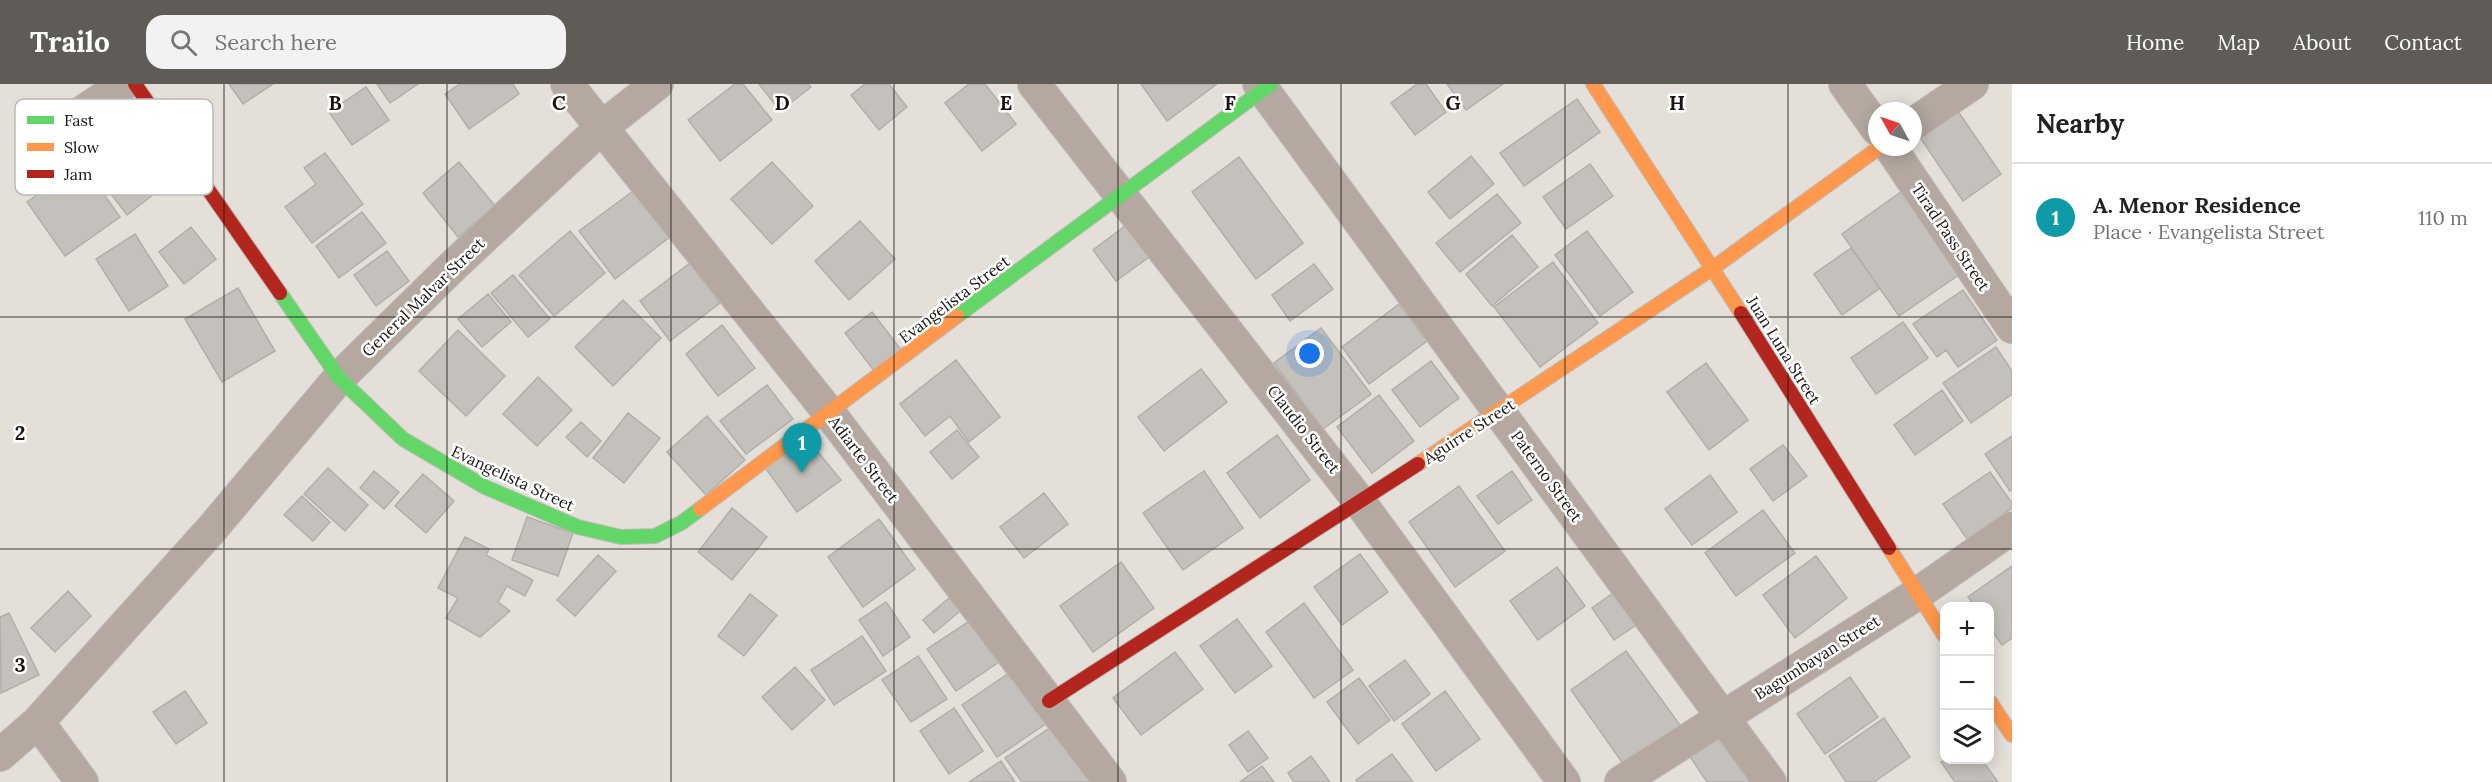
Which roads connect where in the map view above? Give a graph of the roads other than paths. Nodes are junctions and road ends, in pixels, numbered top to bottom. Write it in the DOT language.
graph roads {
  1 [pos="124,84"];
  2 [pos="135,84"];
  3 [pos="567,84"];
  4 [pos="657,84"];
  5 [pos="1034,84"];
  6 [pos="1593,84"];
  7 [pos="1845,84"];
  8 [pos="1972,84"];
  9 [pos="1264,86"];
  10 [pos="102,99"];
  11 [pos="145,99"];
  12 [pos="1868,116"];
  13 [pos="1922,118"];
  14 [pos="601,128"];
  15 [pos="1868,156"];
  16 [pos="1896,156"];
  17 [pos="1121,193"];
  18 [pos="212,195"];
  19 [pos="1713,268"];
  20 [pos="2012,327"];
  21 [pos="339,378"];
  22 [pos="1500,411"];
  23 [pos="830,414"];
  24 [pos="1359,501"];
  25 [pos="2012,528"];
  26 [pos="1917,594"];
  27 [pos="1940,629"];
  28 [pos="1048,701"];
  29 [pos="1994,709"];
  30 [pos="1723,716"];
  31 [pos="38,722"];
  32 [pos="2012,735"];
  33 [pos="0,755"];
  34 [pos="82,782"];
  35 [pos="1110,782"];
  36 [pos="1564,782"];
  37 [pos="1620,782"];
  38 [pos="1770,782"];
  1 -- 10 [label="street"];
  2 -- 11 [label="street, Evangelista Street"];
  3 -- 14 [label="street, Adiarte Street"];
  4 -- 14 [label="street, General Malvar Street"];
  5 -- 17 [label="street, Claudio Street"];
  6 -- 19 [label="street, Juan Luna Street"];
  7 -- 12 [label="street"];
  8 -- 13 [label="street"];
  9 -- 17 [label="street, Evangelista Street"];
  9 -- 22 [label="street, Paterno Street"];
  14 -- 21 [label="street, General Malvar Street"];
  14 -- 23 [label="street, Adiarte Street"];
  15 -- 19 [label="street, Aguirre Street"];
  16 -- 20 [label="street, Tirad Pass Street"];
  17 -- 23 [label="street, Evangelista Street"];
  17 -- 24 [label="street, Claudio Street"];
  18 -- 21 [label="street, Evangelista Street"];
  19 -- 22 [label="street, Aguirre Street"];
  19 -- 26 [label="street, Juan Luna Street"];
  21 -- 23 [label="street, Evangelista Street"];
  21 -- 31 [label="street, General Malvar Street"];
  22 -- 24 [label="street, Aguirre Street"];
  22 -- 30 [label="street, Paterno Street"];
  23 -- 28 [label="street, Adiarte Street"];
  24 -- 28 [label="street, Aguirre Street"];
  24 -- 36 [label="street, Claudio Street"];
  25 -- 26 [label="street, Bagumbayan Street"];
  26 -- 27 [label="street, Juan Luna Street"];
  26 -- 30 [label="street, Bagumbayan Street"];
  28 -- 35 [label="street, Adiarte Street"];
  29 -- 32 [label="street"];
  30 -- 37 [label="street, Bagumbayan Street"];
  30 -- 38 [label="street, Paterno Street"];
  31 -- 33 [label="street, General Malvar Street"];
  31 -- 34 [label="street"];
}
